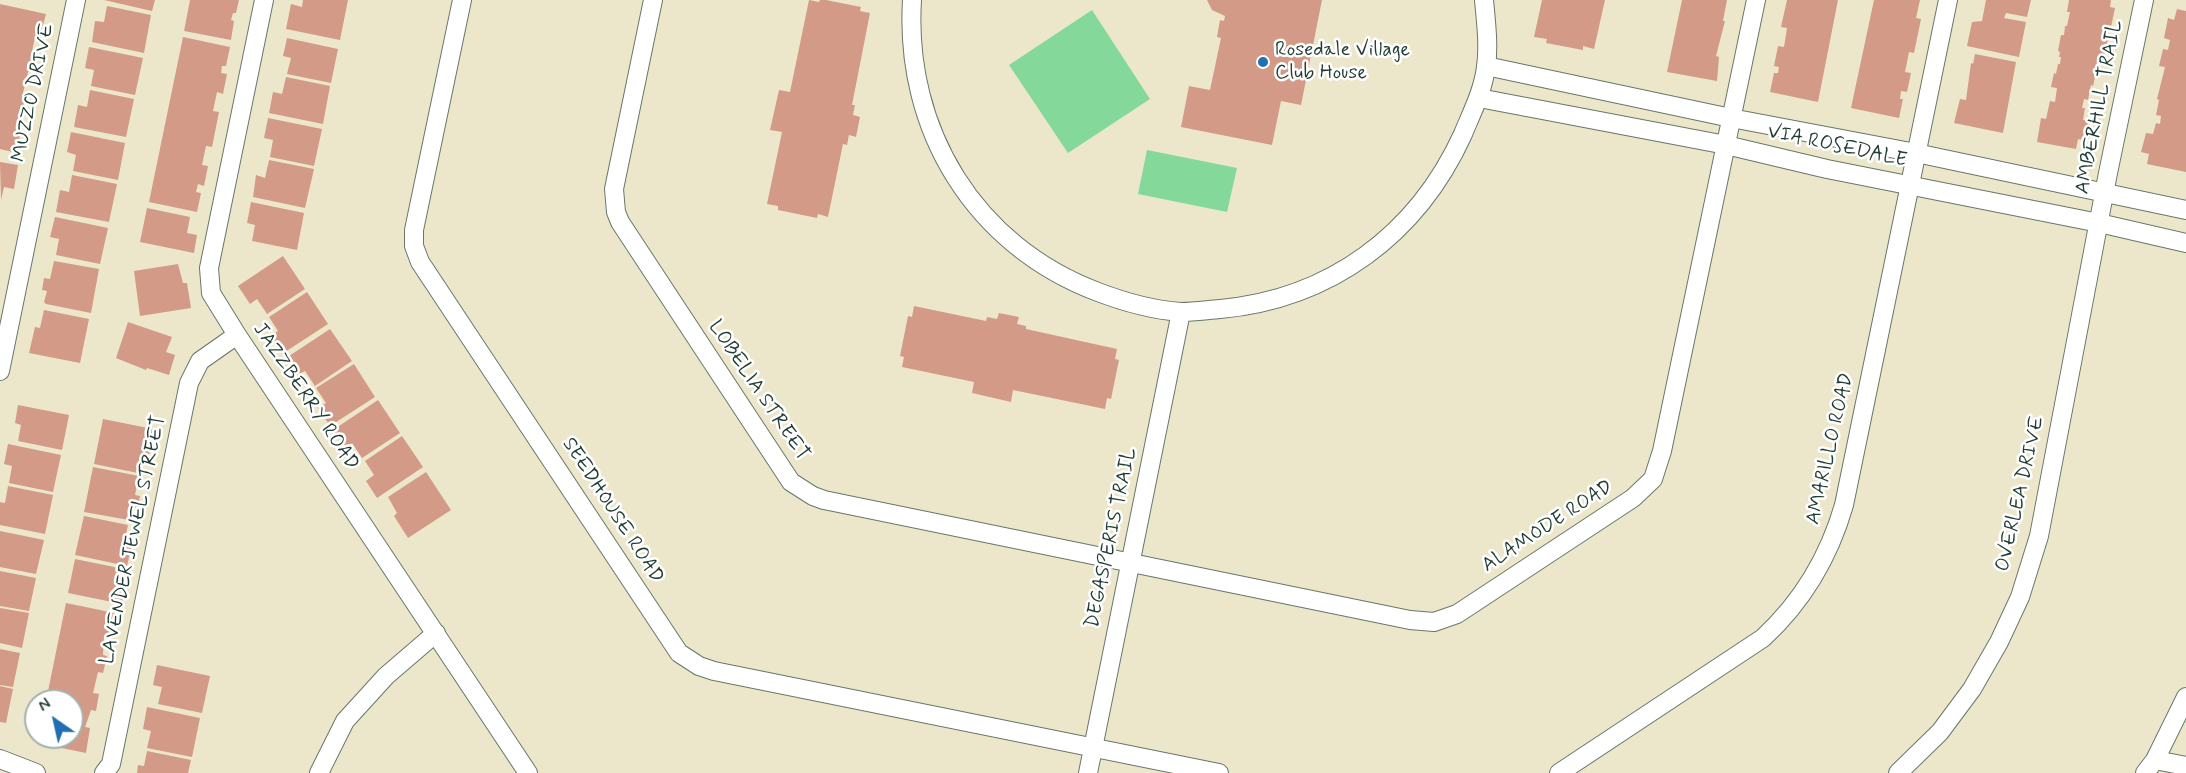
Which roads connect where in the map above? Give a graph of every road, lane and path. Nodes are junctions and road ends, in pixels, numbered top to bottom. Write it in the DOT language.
graph roads {
  1 [pos="76,0"];
  2 [pos="264,0"];
  3 [pos="462,0"];
  4 [pos="653,0"];
  5 [pos="912,0"];
  6 [pos="1485,0"];
  7 [pos="1756,0"];
  8 [pos="1948,0"];
  9 [pos="2144,0"];
  10 [pos="1486,66"];
  11 [pos="1479,98"];
  12 [pos="1731,118"];
  13 [pos="1726,145"];
  14 [pos="1916,153"];
  15 [pos="1909,185"];
  16 [pos="2104,194"];
  17 [pos="2186,210"];
  18 [pos="2099,223"];
  19 [pos="2186,243"];
  20 [pos="1181,312"];
  21 [pos="237,335"];
  22 [pos="0,370"];
  23 [pos="1130,562"];
  24 [pos="436,633"];
  25 [pos="2186,697"];
  26 [pos="1092,747"];
  27 [pos="0,759"];
  28 [pos="2150,766"];
  29 [pos="2186,766"];
  30 [pos="36,773"];
  31 [pos="104,773"];
  32 [pos="319,773"];
  33 [pos="528,773"];
  34 [pos="1088,773"];
  35 [pos="1219,773"];
  36 [pos="1558,773"];
  37 [pos="1898,773"];
  1 -- 22 [label="street, MUZZO DRIVE"];
  2 -- 21 [label="street, JAZZBERRY ROAD"];
  3 -- 26 [label="street, SEEDHOUSE ROAD"];
  4 -- 23 [label="street, LOBELIA STREET"];
  5 -- 20 [label="street"];
  6 -- 10 [label="street"];
  7 -- 12 [label="street, ALAMODE ROAD"];
  8 -- 14 [label="street, AMARILLO ROAD"];
  9 -- 16 [label="street, AMBERHILL TRAIL"];
  10 -- 11 [label="street"];
  10 -- 12 [label="street, VIA ROSEDALE"];
  11 -- 13 [label="street, VIA ROSEDALE"];
  11 -- 20 [label="street"];
  12 -- 13 [label="street, ALAMODE ROAD"];
  12 -- 14 [label="street, VIA ROSEDALE"];
  13 -- 15 [label="street, VIA ROSEDALE"];
  13 -- 23 [label="street, ALAMODE ROAD"];
  14 -- 15 [label="street, AMARILLO ROAD"];
  14 -- 16 [label="street, VIA ROSEDALE"];
  15 -- 18 [label="street, VIA ROSEDALE"];
  15 -- 36 [label="street, AMARILLO ROAD"];
  16 -- 17 [label="street, VIA ROSEDALE"];
  16 -- 18 [label="street, AMBERHILL TRAIL"];
  18 -- 19 [label="street, VIA ROSEDALE"];
  18 -- 37 [label="street, OVERLEA DRIVE"];
  20 -- 23 [label="street, DEGASPERIS TRAIL"];
  21 -- 24 [label="street, JAZZBERRY ROAD"];
  21 -- 31 [label="street, LAVENDER JEWEL STREET"];
  23 -- 26 [label="street, DEGASPERIS TRAIL"];
  24 -- 32 [label="street"];
  24 -- 33 [label="street, JAZZBERRY ROAD"];
  25 -- 28 [label="street"];
  26 -- 34 [label="street, DEGASPERIS TRAIL"];
  26 -- 35 [label="street"];
  27 -- 30 [label="street"];
  28 -- 29 [label="street"];
}
